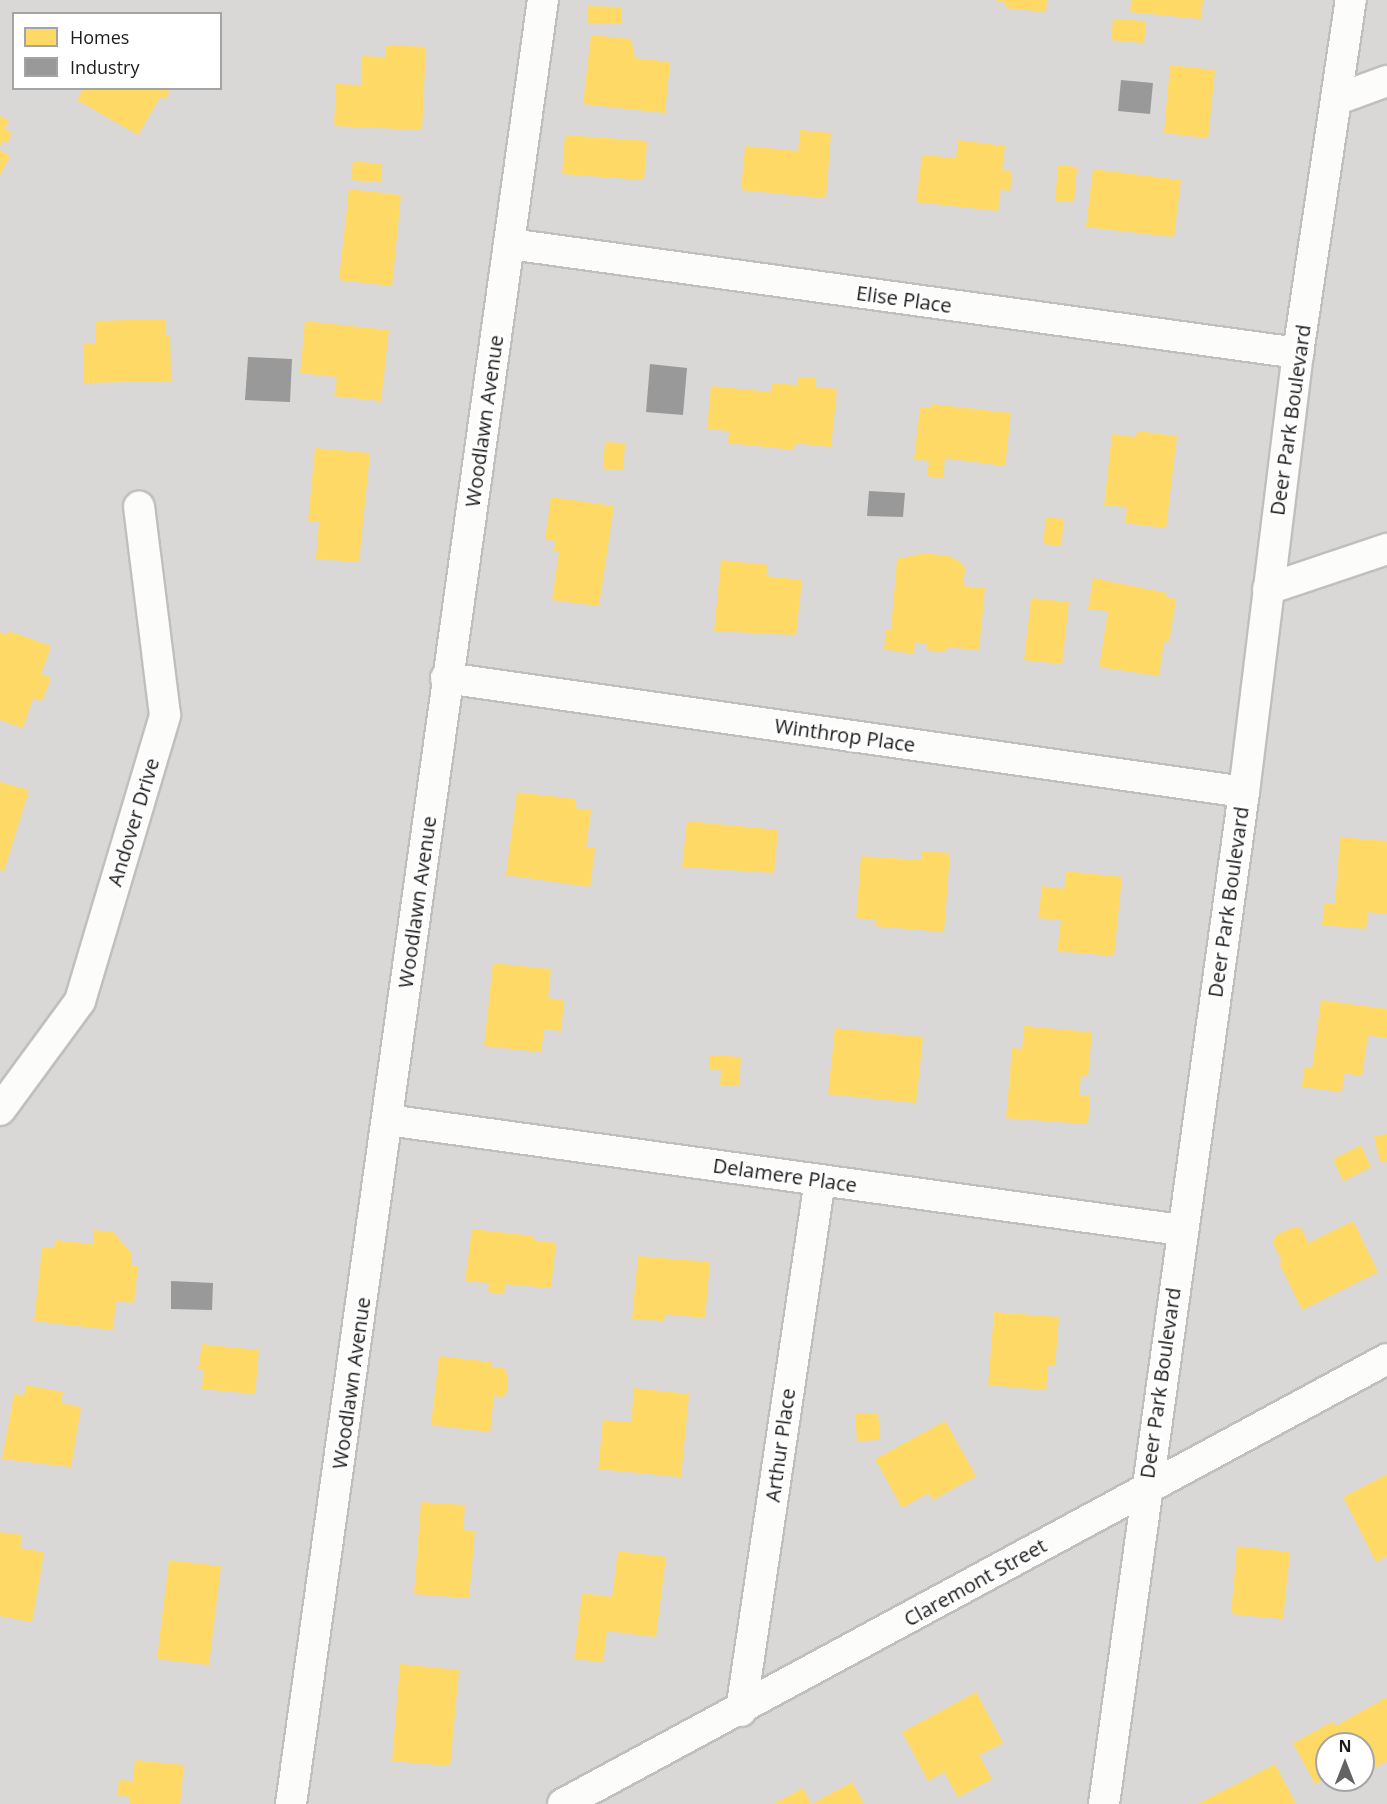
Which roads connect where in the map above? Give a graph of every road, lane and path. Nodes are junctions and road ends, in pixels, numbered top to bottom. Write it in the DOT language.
graph roads {
  1 [pos="543,0"];
  2 [pos="1351,0"];
  3 [pos="1387,81"];
  4 [pos="1338,99"];
  5 [pos="510,244"];
  6 [pos="1298,353"];
  7 [pos="139,507"];
  8 [pos="1387,549"];
  9 [pos="1268,589"];
  10 [pos="446,678"];
  11 [pos="1244,792"];
  12 [pos="0,1110"];
  13 [pos="388,1120"];
  14 [pos="820,1180"];
  15 [pos="1181,1230"];
  16 [pos="1387,1359"];
  17 [pos="1145,1488"];
  18 [pos="741,1711"];
  19 [pos="291,1804"];
  20 [pos="563,1804"];
  21 [pos="1104,1804"];
  1 -- 5 [label="street, Woodlawn Avenue"];
  2 -- 4 [label="street, Deer Park Boulevard"];
  3 -- 4 [label="street"];
  4 -- 6 [label="street, Deer Park Boulevard"];
  5 -- 6 [label="street, Elise Place"];
  5 -- 10 [label="street, Woodlawn Avenue"];
  6 -- 9 [label="street, Deer Park Boulevard"];
  7 -- 12 [label="street, Andover Drive"];
  8 -- 9 [label="street"];
  9 -- 11 [label="street, Deer Park Boulevard"];
  10 -- 11 [label="street, Winthrop Place"];
  10 -- 13 [label="street, Woodlawn Avenue"];
  11 -- 15 [label="street, Deer Park Boulevard"];
  13 -- 14 [label="street, Delamere Place"];
  13 -- 19 [label="street, Woodlawn Avenue"];
  14 -- 15 [label="street, Delamere Place"];
  14 -- 18 [label="street, Arthur Place"];
  15 -- 17 [label="street, Deer Park Boulevard"];
  16 -- 17 [label="street, Claremont Street"];
  17 -- 18 [label="street, Claremont Street"];
  17 -- 21 [label="street, Deer Park Boulevard"];
  18 -- 20 [label="street, Claremont Street"];
}
